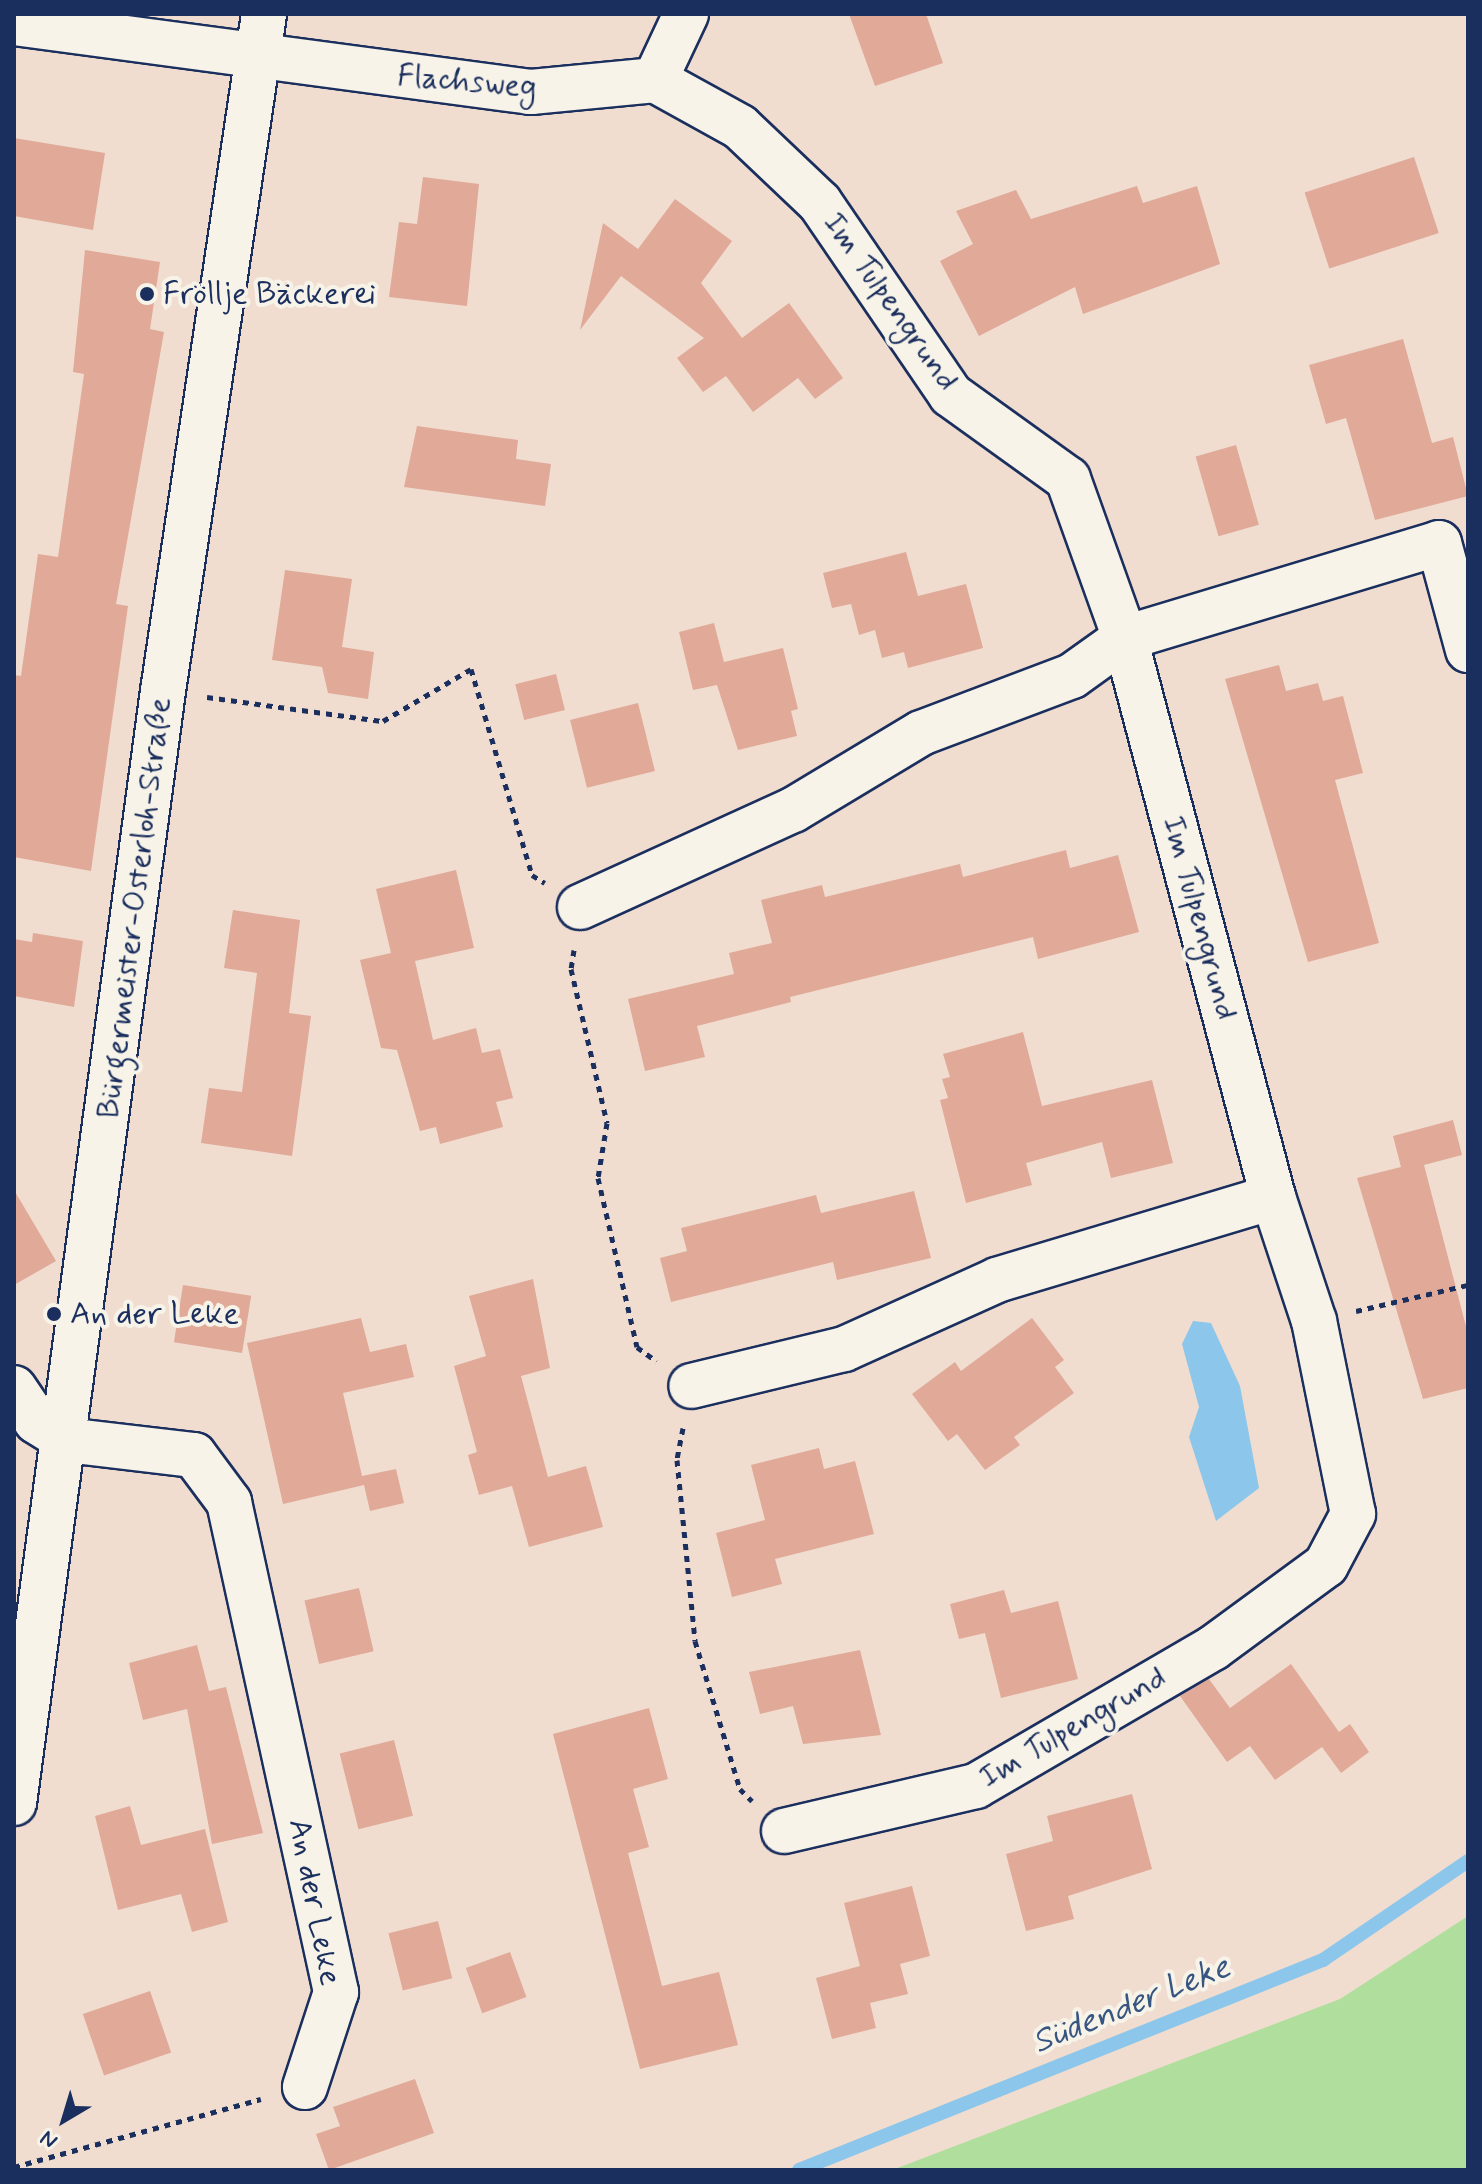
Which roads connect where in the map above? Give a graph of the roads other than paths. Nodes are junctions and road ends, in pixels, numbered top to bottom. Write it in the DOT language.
graph roads {
  1 [pos="264,14"];
  2 [pos="686,14"];
  3 [pos="14,23"];
  4 [pos="255,58"];
  5 [pos="655,80"];
  6 [pos="1125,638"];
  7 [pos="1468,650"];
  8 [pos="580,907"];
  9 [pos="1273,1197"];
  10 [pos="691,1386"];
  11 [pos="14,1388"];
  12 [pos="66,1440"];
  13 [pos="14,1803"];
  14 [pos="784,1831"];
  15 [pos="305,2087"];
  1 -- 4 [label="street, Bürgermeister-Osterloh-Straße"];
  2 -- 5 [label="street"];
  3 -- 4 [label="street, Flachsweg"];
  4 -- 5 [label="street, Flachsweg"];
  4 -- 12 [label="street, Bürgermeister-Osterloh-Straße"];
  5 -- 6 [label="street, Im Tulpengrund"];
  6 -- 7 [label="street"];
  6 -- 8 [label="street"];
  6 -- 9 [label="street, Im Tulpengrund"];
  9 -- 10 [label="street"];
  9 -- 14 [label="street, Im Tulpengrund"];
  11 -- 12 [label="street, An der Leke"];
  12 -- 13 [label="street, Bürgermeister-Osterloh-Straße"];
  12 -- 15 [label="street, An der Leke"];
}
